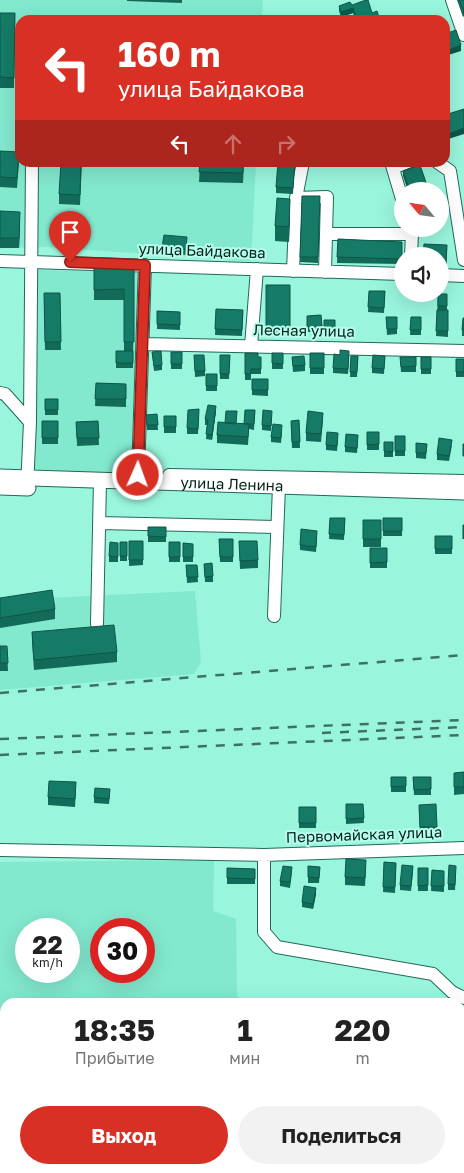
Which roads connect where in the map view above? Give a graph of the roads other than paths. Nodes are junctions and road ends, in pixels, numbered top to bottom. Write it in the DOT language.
graph roads {
  1 [pos="452,0"];
  2 [pos="464,33"];
  3 [pos="32,167"];
  4 [pos="301,167"];
  5 [pos="393,167"];
  6 [pos="444,167"];
  7 [pos="397,182"];
  8 [pos="296,198"];
  9 [pos="394,232"];
  10 [pos="326,234"];
  11 [pos="464,260"];
  12 [pos="0,261"];
  13 [pos="32,261"];
  14 [pos="145,265"];
  15 [pos="257,269"];
  16 [pos="293,271"];
  17 [pos="325,272"];
  18 [pos="394,274"];
  19 [pos="449,275"];
  20 [pos="464,276"];
  21 [pos="143,344"];
  22 [pos="251,346"];
  23 [pos="464,351"];
  24 [pos="0,393"];
  25 [pos="30,422"];
  26 [pos="62,474"];
  27 [pos="138,475"];
  28 [pos="0,477"];
  29 [pos="464,481"];
  30 [pos="27,483"];
  31 [pos="100,485"];
  32 [pos="0,487"];
  33 [pos="279,491"];
  34 [pos="464,492"];
  35 [pos="464,500"];
  36 [pos="99,522"];
  37 [pos="276,527"];
  38 [pos="274,616"];
  39 [pos="97,624"];
  40 [pos="464,848"];
  41 [pos="0,850"];
  42 [pos="264,854"];
  43 [pos="464,998"];
  1 -- 2 [label="street"];
  3 -- 13 [label="street"];
  4 -- 8 [label="street"];
  5 -- 7 [label="street"];
  6 -- 11 [label="street"];
  8 -- 10 [label="street"];
  8 -- 16 [label="street"];
  9 -- 10 [label="street"];
  10 -- 17 [label="street"];
  12 -- 13 [label="street, улица Байдакова"];
  13 -- 14 [label="street, улица Байдакова"];
  13 -- 25 [label="street"];
  14 -- 15 [label="street, улица Байдакова"];
  14 -- 21 [label="street"];
  15 -- 16 [label="street, улица Байдакова"];
  15 -- 22 [label="street"];
  16 -- 17 [label="street, улица Байдакова"];
  17 -- 18 [label="street, улица Байдакова"];
  19 -- 20 [label="street"];
  21 -- 22 [label="street, Лесная улица"];
  21 -- 27 [label="street"];
  22 -- 23 [label="street, Лесная улица"];
  24 -- 25 [label="street"];
  25 -- 30 [label="street"];
  26 -- 27 [label="street, улица Ленина"];
  27 -- 29 [label="street, улица Ленина"];
  28 -- 30 [label="main road, улица Ленина"];
  30 -- 31 [label="main road, улица Ленина"];
  30 -- 32 [label="main road, улица Ленина"];
  31 -- 33 [label="main road, улица Ленина"];
  31 -- 36 [label="street"];
  33 -- 34 [label="main road, улица Ленина"];
  33 -- 35 [label="main road, улица Ленина"];
  33 -- 37 [label="street"];
  36 -- 37 [label="street"];
  36 -- 39 [label="street"];
  37 -- 38 [label="street"];
  40 -- 42 [label="street, Первомайская улица"];
  41 -- 42 [label="street, Первомайская улица"];
  42 -- 43 [label="street"];
}
